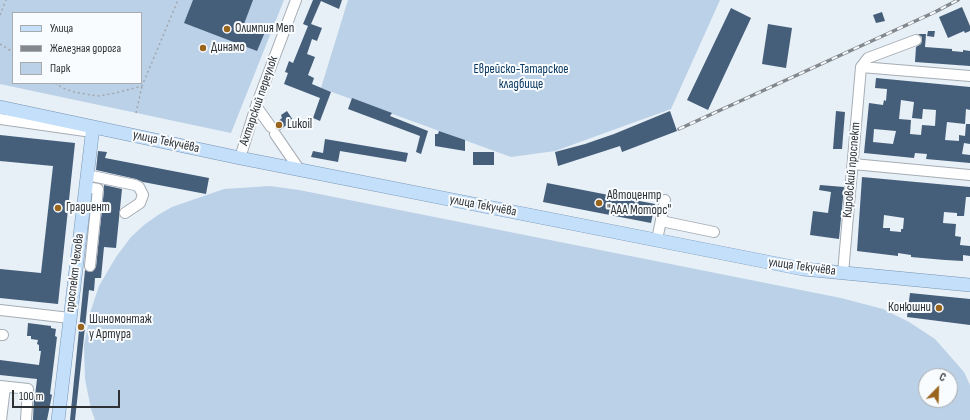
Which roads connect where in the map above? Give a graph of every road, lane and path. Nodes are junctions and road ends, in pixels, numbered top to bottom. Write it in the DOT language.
graph roads {
  1 [pos="6,0"];
  2 [pos="178,0"];
  3 [pos="296,0"];
  4 [pos="0,15"];
  5 [pos="916,40"];
  6 [pos="0,44"];
  7 [pos="12,51"];
  8 [pos="861,67"];
  9 [pos="970,76"];
  10 [pos="57,84"];
  11 [pos="142,86"];
  12 [pos="256,106"];
  13 [pos="0,107"];
  14 [pos="136,113"];
  15 [pos="0,120"];
  16 [pos="92,130"];
  17 [pos="240,158"];
  18 [pos="852,164"];
  19 [pos="299,169"];
  20 [pos="970,175"];
  21 [pos="86,181"];
  22 [pos="664,200"];
  23 [pos="125,213"];
  24 [pos="661,221"];
  25 [pos="714,232"];
  26 [pos="657,240"];
  27 [pos="90,266"];
  28 [pos="843,273"];
  29 [pos="970,285"];
  30 [pos="0,310"];
  31 [pos="70,318"];
  32 [pos="3,386"];
  33 [pos="1,420"];
  34 [pos="26,420"];
  35 [pos="58,420"];
  1 -- 4 [label="path"];
  2 -- 11 [label="path"];
  3 -- 12 [label="street, Ахтарский переулок"];
  5 -- 8 [label="street"];
  6 -- 7 [label="path"];
  8 -- 9 [label="street"];
  8 -- 18 [label="street, Кировский проспект"];
  10 -- 11 [label="path"];
  11 -- 14 [label="path"];
  12 -- 17 [label="street, Ахтарский переулок"];
  12 -- 19 [label="street"];
  13 -- 16 [label="main road, улица Текучёва"];
  15 -- 16 [label="street"];
  16 -- 17 [label="main road, улица Текучёва"];
  16 -- 21 [label="main road, проспект Чехова"];
  17 -- 19 [label="main road, улица Текучёва"];
  18 -- 20 [label="street"];
  18 -- 28 [label="street, Кировский проспект"];
  19 -- 26 [label="main road, улица Текучёва"];
  21 -- 23 [label="street"];
  21 -- 27 [label="street"];
  21 -- 31 [label="main road, проспект Чехова"];
  22 -- 24 [label="street"];
  24 -- 25 [label="street"];
  24 -- 26 [label="street"];
  26 -- 28 [label="main road, улица Текучёва"];
  28 -- 29 [label="main road, улица Текучёва"];
  30 -- 31 [label="street"];
  31 -- 35 [label="main road, проспект Чехова"];
  32 -- 33 [label="street"];
  32 -- 34 [label="street"];
}
